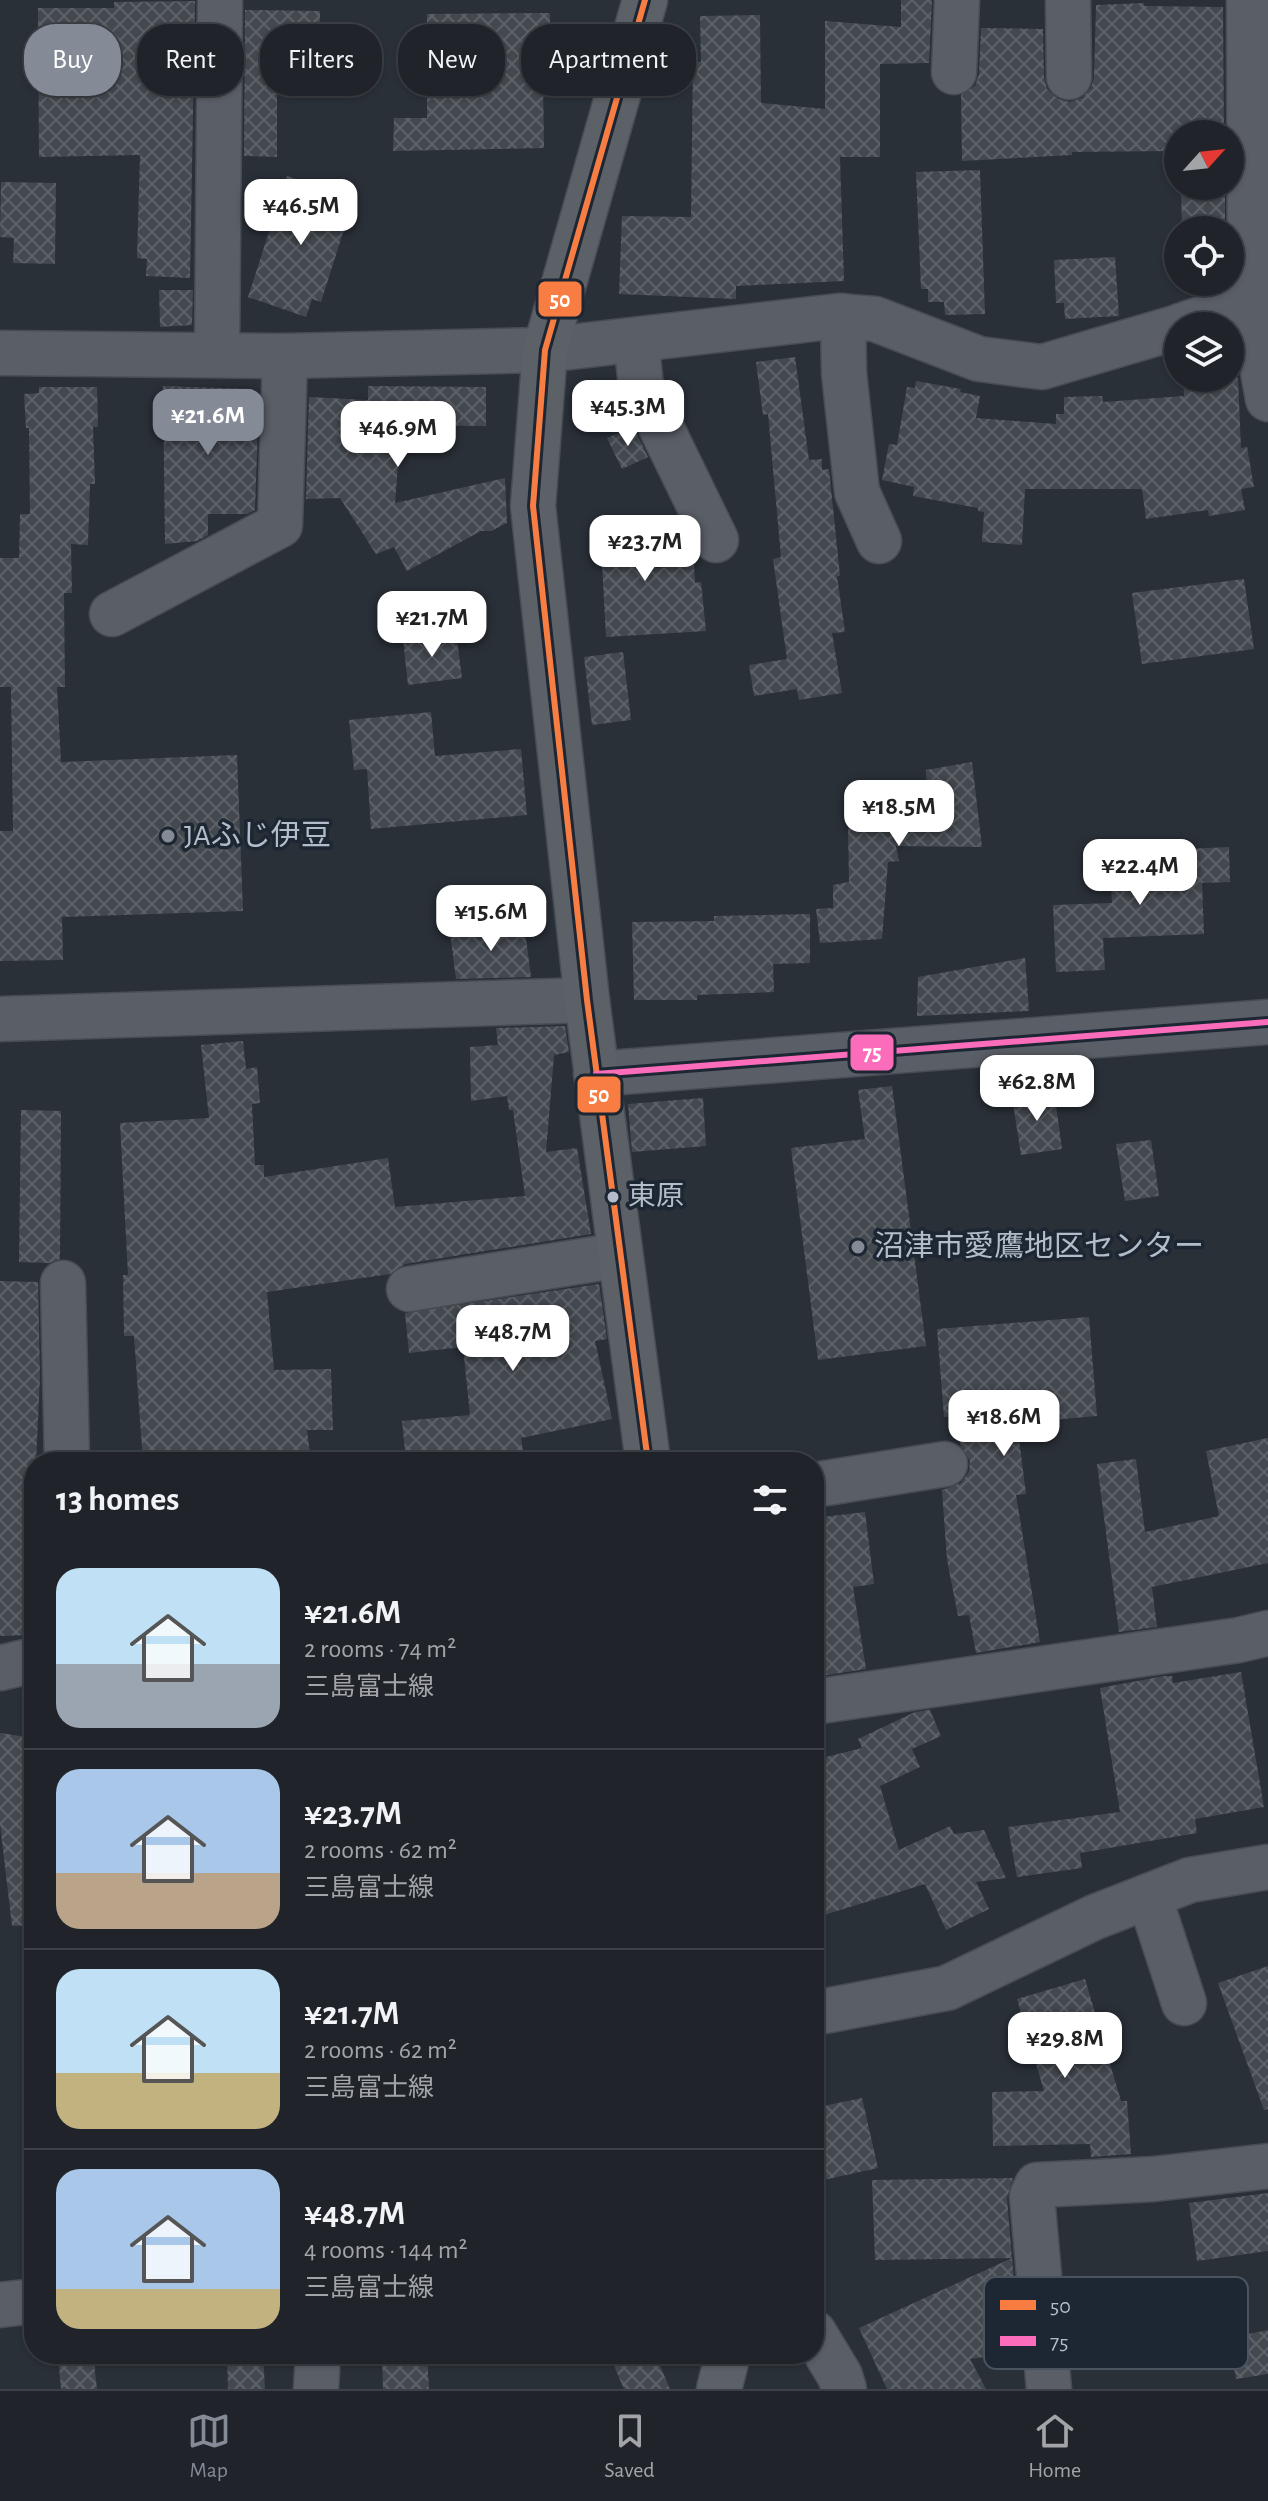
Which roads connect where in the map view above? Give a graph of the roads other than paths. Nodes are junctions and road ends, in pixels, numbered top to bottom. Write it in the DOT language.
graph roads {
  1 [pos="220,0"];
  2 [pos="645,0"];
  3 [pos="957,0"];
  4 [pos="1068,0"];
  5 [pos="1249,0"];
  6 [pos="954,72"];
  7 [pos="1069,77"];
  8 [pos="1259,296"];
  9 [pos="1216,312"];
  10 [pos="843,316"];
  11 [pos="1164,330"];
  12 [pos="636,340"];
  13 [pos="545,350"];
  14 [pos="0,353"];
  15 [pos="217,353"];
  16 [pos="285,356"];
  17 [pos="1268,399"];
  18 [pos="716,540"];
  19 [pos="879,541"];
  20 [pos="112,614"];
  21 [pos="587,1000"];
  22 [pos="0,1019"];
  23 [pos="1268,1022"];
  24 [pos="596,1074"];
  25 [pos="620,1255"];
  26 [pos="63,1283"];
  27 [pos="409,1289"];
  28 [pos="67,1452"];
  29 [pos="647,1452"];
  30 [pos="945,1464"];
  31 [pos="824,1483"];
  32 [pos="1268,1633"];
  33 [pos="24,1662"];
  34 [pos="0,1668"];
  35 [pos="824,1701"];
  36 [pos="1268,1867"];
  37 [pos="1149,1896"];
  38 [pos="1184,2003"];
  39 [pos="824,2011"];
  40 [pos="1268,2166"];
  41 [pos="1039,2277"];
  42 [pos="24,2302"];
  43 [pos="0,2305"];
  44 [pos="824,2350"];
  45 [pos="317,2364"];
  46 [pos="725,2364"];
  47 [pos="1047,2369"];
  48 [pos="316,2389"];
  49 [pos="719,2389"];
  50 [pos="844,2389"];
  51 [pos="1049,2389"];
  1 -- 15 [label="street"];
  2 -- 13 [label="main road"];
  3 -- 6 [label="street"];
  4 -- 7 [label="street"];
  5 -- 8 [label="street"];
  8 -- 9 [label="street"];
  8 -- 17 [label="street"];
  10 -- 11 [label="street"];
  10 -- 12 [label="street"];
  10 -- 19 [label="street"];
  12 -- 13 [label="street"];
  12 -- 18 [label="street"];
  13 -- 16 [label="street"];
  13 -- 21 [label="main road"];
  14 -- 15 [label="street"];
  15 -- 16 [label="street"];
  16 -- 20 [label="street"];
  21 -- 22 [label="street"];
  21 -- 24 [label="main road"];
  23 -- 24 [label="street"];
  24 -- 25 [label="main road"];
  25 -- 27 [label="street"];
  25 -- 29 [label="main road"];
  26 -- 28 [label="street"];
  30 -- 31 [label="street"];
  32 -- 35 [label="street"];
  33 -- 34 [label="street"];
  36 -- 37 [label="street"];
  37 -- 38 [label="street"];
  37 -- 39 [label="street"];
  40 -- 41 [label="street"];
  42 -- 43 [label="street"];
  44 -- 50 [label="street"];
  45 -- 48 [label="street"];
  46 -- 49 [label="main road"];
  47 -- 51 [label="street"];
}
